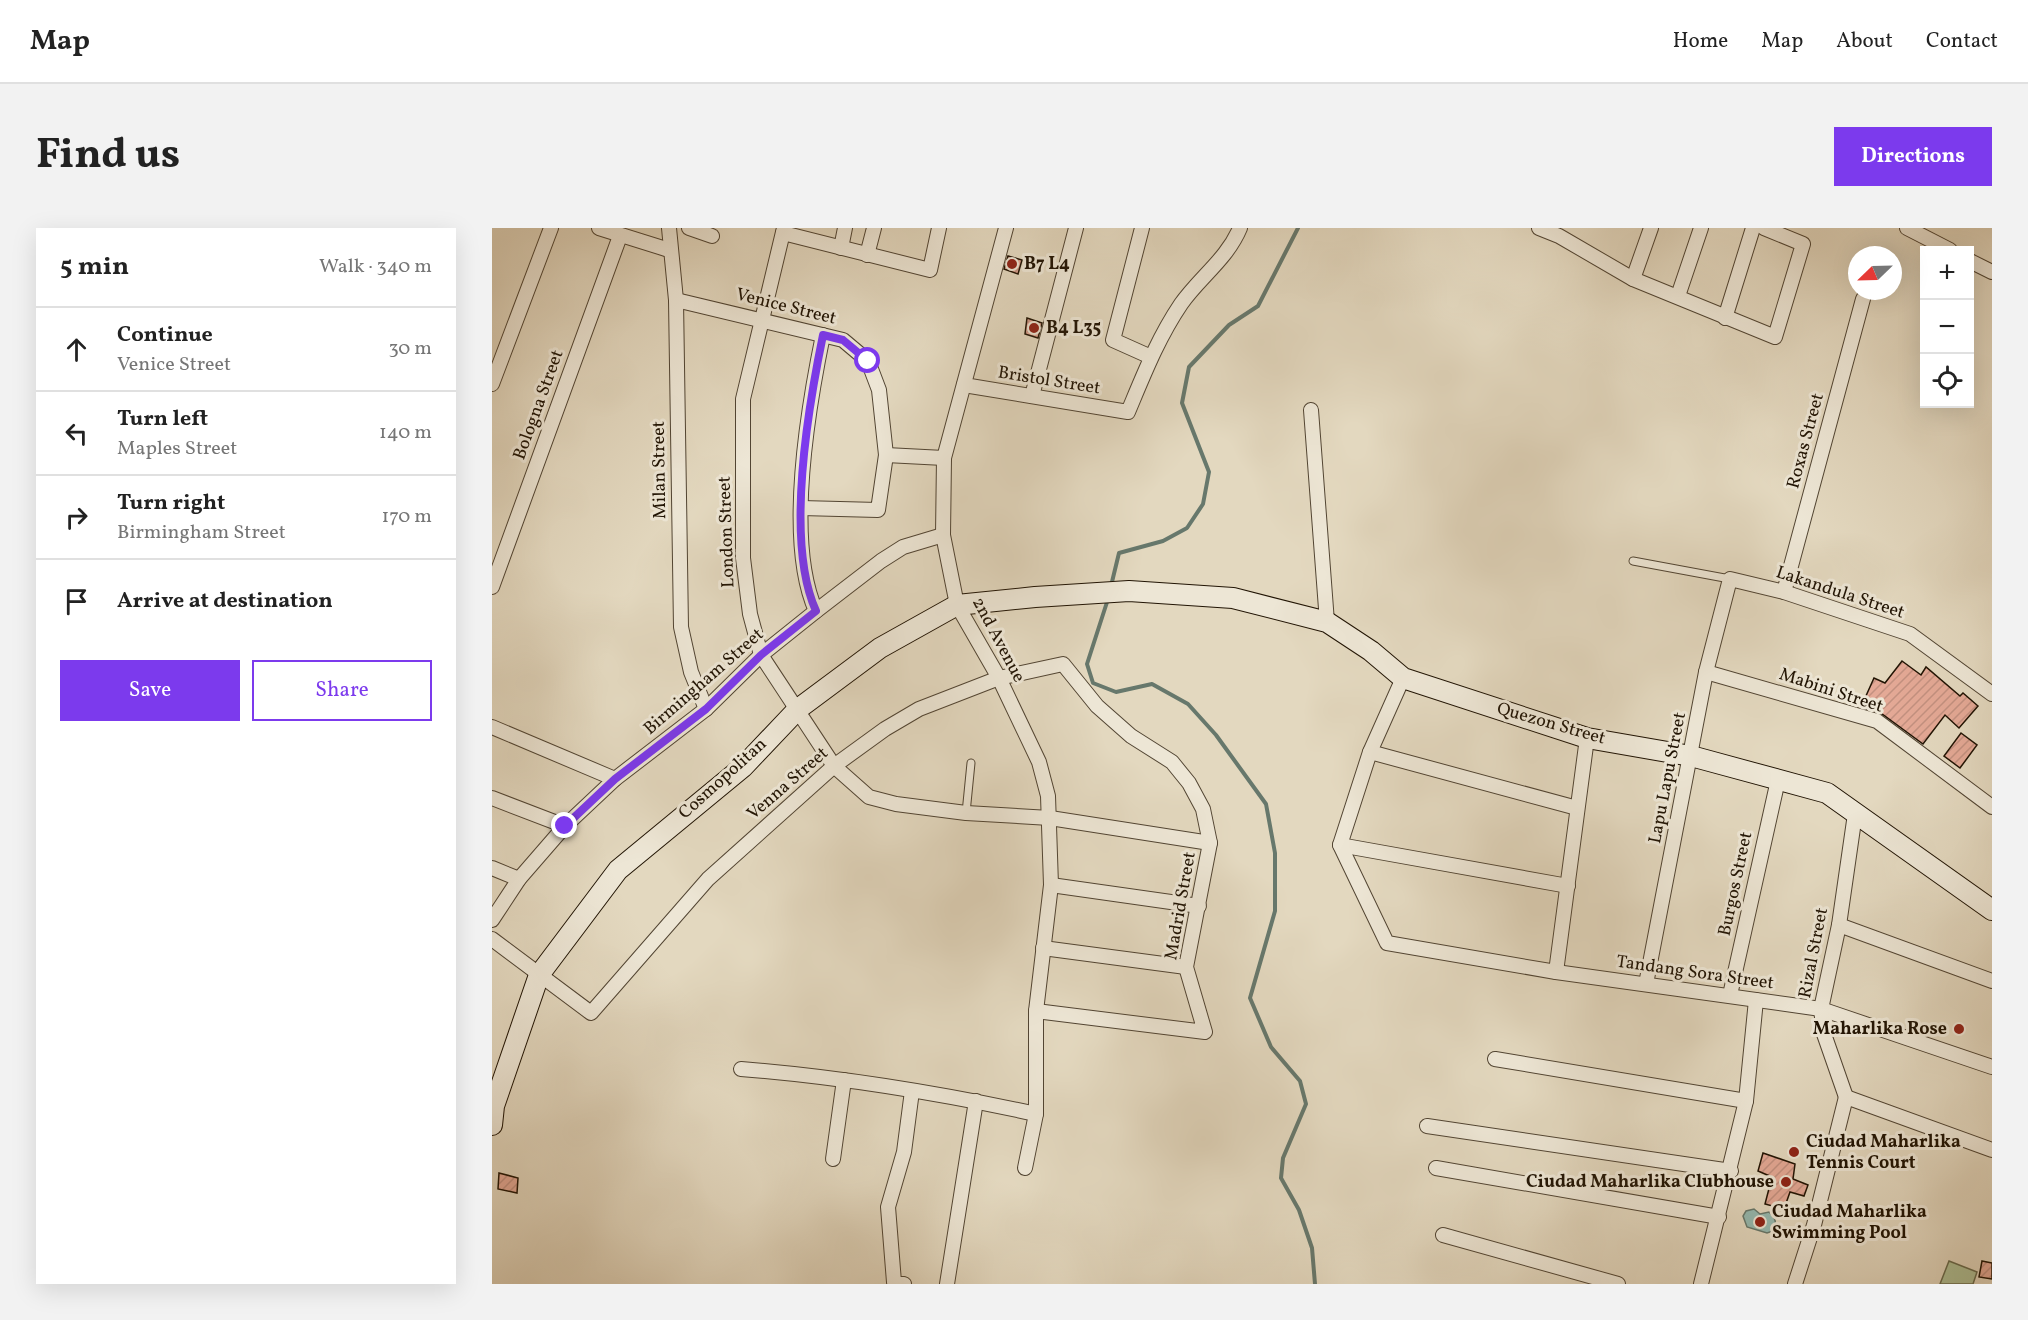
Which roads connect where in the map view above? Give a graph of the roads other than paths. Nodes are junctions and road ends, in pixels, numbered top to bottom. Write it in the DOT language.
graph roads {
  1 [pos="551,228"];
  2 [pos="599,228"];
  3 [pos="669,228"];
  4 [pos="689,228"];
  5 [pos="845,228"];
  6 [pos="874,228"];
  7 [pos="939,228"];
  8 [pos="1006,228"];
  9 [pos="1076,228"];
  10 [pos="1142,228"];
  11 [pos="1240,228"];
  12 [pos="1539,228"];
  13 [pos="1651,228"];
  14 [pos="1701,228"];
  15 [pos="1753,228"];
  16 [pos="1764,228"];
  17 [pos="1907,228"];
  18 [pos="783,231"];
  19 [pos="1560,232"];
  20 [pos="620,236"];
  21 [pos="712,236"];
  22 [pos="1942,246"];
  23 [pos="841,248"];
  24 [pos="669,250"];
  25 [pos="867,255"];
  26 [pos="1974,263"];
  27 [pos="1992,272"];
  28 [pos="1634,279"];
  29 [pos="1678,296"];
  30 [pos="676,300"];
  31 [pos="1863,300"];
  32 [pos="1725,318"];
  33 [pos="761,319"];
  34 [pos="823,335"];
  35 [pos="1151,357"];
  36 [pos="492,384"];
  37 [pos="964,385"];
  38 [pos="1032,396"];
  39 [pos="1311,410"];
  40 [pos="886,455"];
  41 [pos="944,458"];
  42 [pos="801,508"];
  43 [pos="943,535"];
  44 [pos="1633,561"];
  45 [pos="1730,579"];
  46 [pos="492,587"];
  47 [pos="1784,592"];
  48 [pos="1092,593"];
  49 [pos="957,605"];
  50 [pos="816,611"];
  51 [pos="1327,622"];
  52 [pos="761,655"];
  53 [pos="1063,664"];
  54 [pos="1706,672"];
  55 [pos="999,678"];
  56 [pos="1403,678"];
  57 [pos="1992,694"];
  58 [pos="706,709"];
  59 [pos="798,709"];
  60 [pos="492,727"];
  61 [pos="1587,738"];
  62 [pos="1370,752"];
  63 [pos="1690,756"];
  64 [pos="971,763"];
  65 [pos="834,766"];
  66 [pos="615,779"];
  67 [pos="1778,780"];
  68 [pos="492,798"];
  69 [pos="1992,807"];
  70 [pos="1577,808"];
  71 [pos="966,813"];
  72 [pos="1855,814"];
  73 [pos="1050,818"];
  74 [pos="565,826"];
  75 [pos="1210,843"];
  76 [pos="1340,845"];
  77 [pos="492,868"];
  78 [pos="519,879"];
  79 [pos="1051,885"];
  80 [pos="1568,886"];
  81 [pos="1199,906"];
  82 [pos="1992,910"];
  83 [pos="492,920"];
  84 [pos="1839,925"];
  85 [pos="492,939"];
  86 [pos="1043,948"];
  87 [pos="1186,967"];
  88 [pos="1556,972"];
  89 [pos="539,975"];
  90 [pos="1992,981"];
  91 [pos="1647,984"];
  92 [pos="1730,996"];
  93 [pos="1756,1000"];
  94 [pos="1821,1009"];
  95 [pos="1036,1011"];
  96 [pos="1495,1059"];
  97 [pos="1992,1067"];
  98 [pos="741,1069"];
  99 [pos="844,1080"];
  100 [pos="912,1090"];
  101 [pos="1846,1097"];
  102 [pos="976,1101"];
  103 [pos="1746,1101"];
  104 [pos="1036,1113"];
  105 [pos="492,1125"];
  106 [pos="1427,1126"];
  107 [pos="1992,1150"];
  108 [pos="833,1159"];
  109 [pos="1026,1168"];
  110 [pos="1436,1168"];
  111 [pos="1731,1171"];
  112 [pos="1719,1217"];
  113 [pos="1443,1235"];
  114 [pos="904,1284"];
  115 [pos="947,1284"];
  116 [pos="1618,1284"];
  117 [pos="1701,1284"];
  118 [pos="1795,1284"];
  1 -- 36 [label="street"];
  2 -- 20 [label="street"];
  3 -- 24 [label="street, Milan Street"];
  4 -- 21 [label="street"];
  5 -- 23 [label="street"];
  6 -- 25 [label="street"];
  7 -- 25 [label="street"];
  8 -- 37 [label="street, 2nd Avenue"];
  9 -- 38 [label="street"];
  10 -- 35 [label="street"];
  11 -- 35 [label="street"];
  12 -- 19 [label="street"];
  13 -- 28 [label="street"];
  14 -- 29 [label="street"];
  15 -- 32 [label="street"];
  16 -- 32 [label="street"];
  17 -- 22 [label="street"];
  18 -- 23 [label="street"];
  18 -- 33 [label="street, London Street"];
  19 -- 28 [label="street"];
  20 -- 24 [label="street"];
  20 -- 46 [label="street, Bologna Street"];
  23 -- 25 [label="street"];
  24 -- 30 [label="street, Milan Street"];
  26 -- 27 [label="street"];
  28 -- 29 [label="street"];
  29 -- 32 [label="street"];
  30 -- 33 [label="street, Venice Street"];
  30 -- 58 [label="street, Milan Street"];
  31 -- 47 [label="street, Roxas Street"];
  33 -- 34 [label="street, Venice Street"];
  33 -- 52 [label="street, London Street"];
  34 -- 40 [label="street, Venice Street"];
  34 -- 42 [label="street"];
  35 -- 38 [label="street, Bristol Street"];
  37 -- 38 [label="street, Bristol Street"];
  37 -- 41 [label="street, 2nd Avenue"];
  39 -- 51 [label="street"];
  40 -- 41 [label="street"];
  40 -- 42 [label="street, Venice Street"];
  41 -- 43 [label="street, 2nd Avenue"];
  42 -- 50 [label="street"];
  43 -- 49 [label="street, 2nd Avenue"];
  43 -- 50 [label="street, Birmingham Street"];
  44 -- 45 [label="lane"];
  45 -- 47 [label="street, Lakandula Street"];
  45 -- 54 [label="street, Lapu Lapu Street"];
  47 -- 57 [label="street, Lakandula Street"];
  48 -- 49 [label="street, Cosmopolitan"];
  48 -- 51 [label="street, Quezon Street"];
  49 -- 55 [label="street, 2nd Avenue"];
  49 -- 59 [label="street, Cosmopolitan"];
  50 -- 52 [label="street, Birmingham Street"];
  51 -- 56 [label="street, Quezon Street"];
  52 -- 58 [label="street, Birmingham Street"];
  52 -- 59 [label="street, London Street"];
  53 -- 55 [label="street, Venna Street"];
  53 -- 75 [label="street, Madrid Street"];
  54 -- 63 [label="street, Lapu Lapu Street"];
  54 -- 69 [label="street, Mabini Street"];
  55 -- 65 [label="street, Venna Street"];
  55 -- 73 [label="street, 2nd Avenue"];
  56 -- 61 [label="street, Quezon Street"];
  56 -- 62 [label="street"];
  58 -- 66 [label="street, Birmingham Street"];
  59 -- 65 [label="street, London Street"];
  59 -- 89 [label="street, Cosmopolitan"];
  60 -- 66 [label="street"];
  61 -- 63 [label="street, Quezon Street"];
  61 -- 70 [label="street"];
  62 -- 70 [label="street"];
  62 -- 76 [label="street"];
  63 -- 67 [label="street, Quezon Street"];
  63 -- 91 [label="street, Lapu Lapu Street"];
  64 -- 71 [label="lane"];
  65 -- 71 [label="street, London Street"];
  65 -- 89 [label="street, Venna Street"];
  66 -- 74 [label="street, Birmingham Street"];
  67 -- 72 [label="street, Quezon Street"];
  67 -- 92 [label="street, Burgos Street"];
  68 -- 74 [label="street"];
  70 -- 80 [label="street"];
  71 -- 73 [label="street, London Street"];
  72 -- 82 [label="street, Quezon Street"];
  72 -- 84 [label="street, Rizal Street"];
  73 -- 75 [label="street, London Street"];
  73 -- 79 [label="street, 2nd Avenue"];
  74 -- 78 [label="street, Birmingham Street"];
  75 -- 81 [label="street, Madrid Street"];
  76 -- 80 [label="street"];
  76 -- 88 [label="street, Tandang Sora Street"];
  77 -- 78 [label="street"];
  78 -- 83 [label="street, Birmingham Street"];
  79 -- 81 [label="street"];
  79 -- 86 [label="street, 2nd Avenue"];
  80 -- 88 [label="street"];
  81 -- 87 [label="street, Madrid Street"];
  84 -- 90 [label="street"];
  84 -- 94 [label="street, Rizal Street"];
  85 -- 89 [label="street"];
  86 -- 87 [label="street"];
  86 -- 95 [label="street, 2nd Avenue"];
  87 -- 95 [label="street, Madrid Street"];
  88 -- 91 [label="street, Tandang Sora Street"];
  89 -- 105 [label="street, Cosmopolitan"];
  91 -- 92 [label="street, Tandang Sora Street"];
  92 -- 93 [label="street, Tandang Sora Street"];
  93 -- 94 [label="street, Tandang Sora Street"];
  93 -- 103 [label="street"];
  94 -- 97 [label="street, Tandang Sora Street"];
  94 -- 101 [label="street, Rizal Street"];
  95 -- 104 [label="street, 2nd Avenue"];
  96 -- 103 [label="street"];
  98 -- 99 [label="street"];
  99 -- 100 [label="street"];
  99 -- 108 [label="street"];
  100 -- 102 [label="street"];
  100 -- 114 [label="street"];
  101 -- 107 [label="street"];
  101 -- 118 [label="street"];
  102 -- 104 [label="street"];
  102 -- 115 [label="street"];
  103 -- 111 [label="street"];
  104 -- 109 [label="street, 2nd Avenue"];
  106 -- 111 [label="street"];
  110 -- 112 [label="street"];
  111 -- 112 [label="street"];
  112 -- 117 [label="street"];
  113 -- 116 [label="street"];
}
